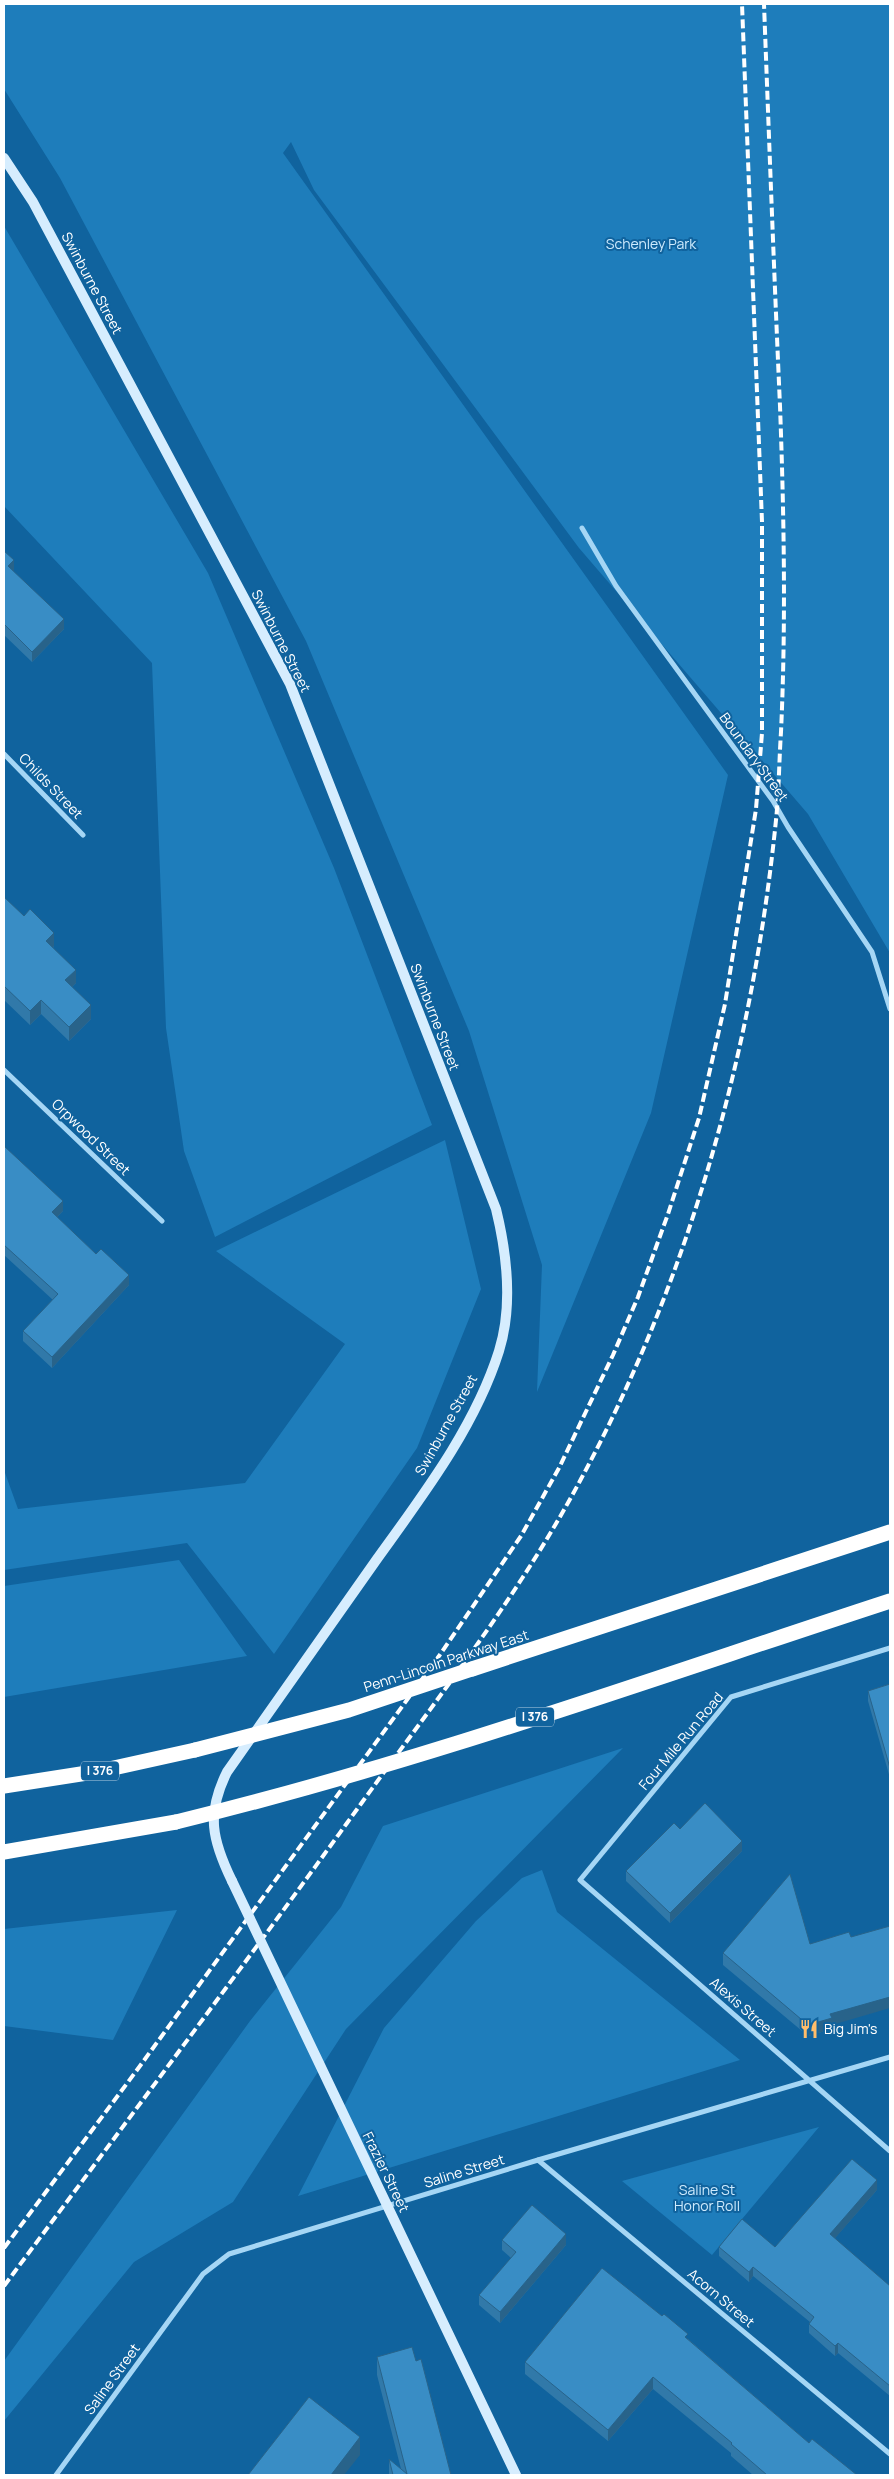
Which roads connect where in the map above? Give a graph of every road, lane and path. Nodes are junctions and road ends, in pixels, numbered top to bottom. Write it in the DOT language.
graph roads {
  1 [pos="4,158"];
  2 [pos="582,528"];
  3 [pos="4,754"];
  4 [pos="83,835"];
  5 [pos="890,1009"];
  6 [pos="4,1070"];
  7 [pos="162,1221"];
  8 [pos="890,1532"];
  9 [pos="890,1600"];
  10 [pos="890,1648"];
  11 [pos="4,1786"];
  12 [pos="4,1852"];
  13 [pos="580,1880"];
  14 [pos="232,1881"];
  15 [pos="890,2057"];
  16 [pos="809,2080"];
  17 [pos="890,2151"];
  18 [pos="538,2160"];
  19 [pos="890,2454"];
  20 [pos="56,2475"];
  21 [pos="516,2475"];
  1 -- 14 [label="street, Swinburne Street"];
  2 -- 5 [label="street, Boundary Street"];
  3 -- 4 [label="street, Childs Street"];
  6 -- 7 [label="street, Orpwood Street"];
  8 -- 11 [label="highway, Penn-Lincoln Parkway East / I 376, bridge"];
  9 -- 12 [label="highway, I 376, bridge"];
  10 -- 13 [label="street, Four Mile Run Road"];
  13 -- 16 [label="street, Alexis Street"];
  14 -- 21 [label="street, Frazier Street, bridge"];
  15 -- 16 [label="street, Saline Street"];
  16 -- 17 [label="street, Alexis Street"];
  16 -- 18 [label="street, Saline Street"];
  18 -- 19 [label="street, Acorn Street"];
  18 -- 20 [label="street, Saline Street"];
}
